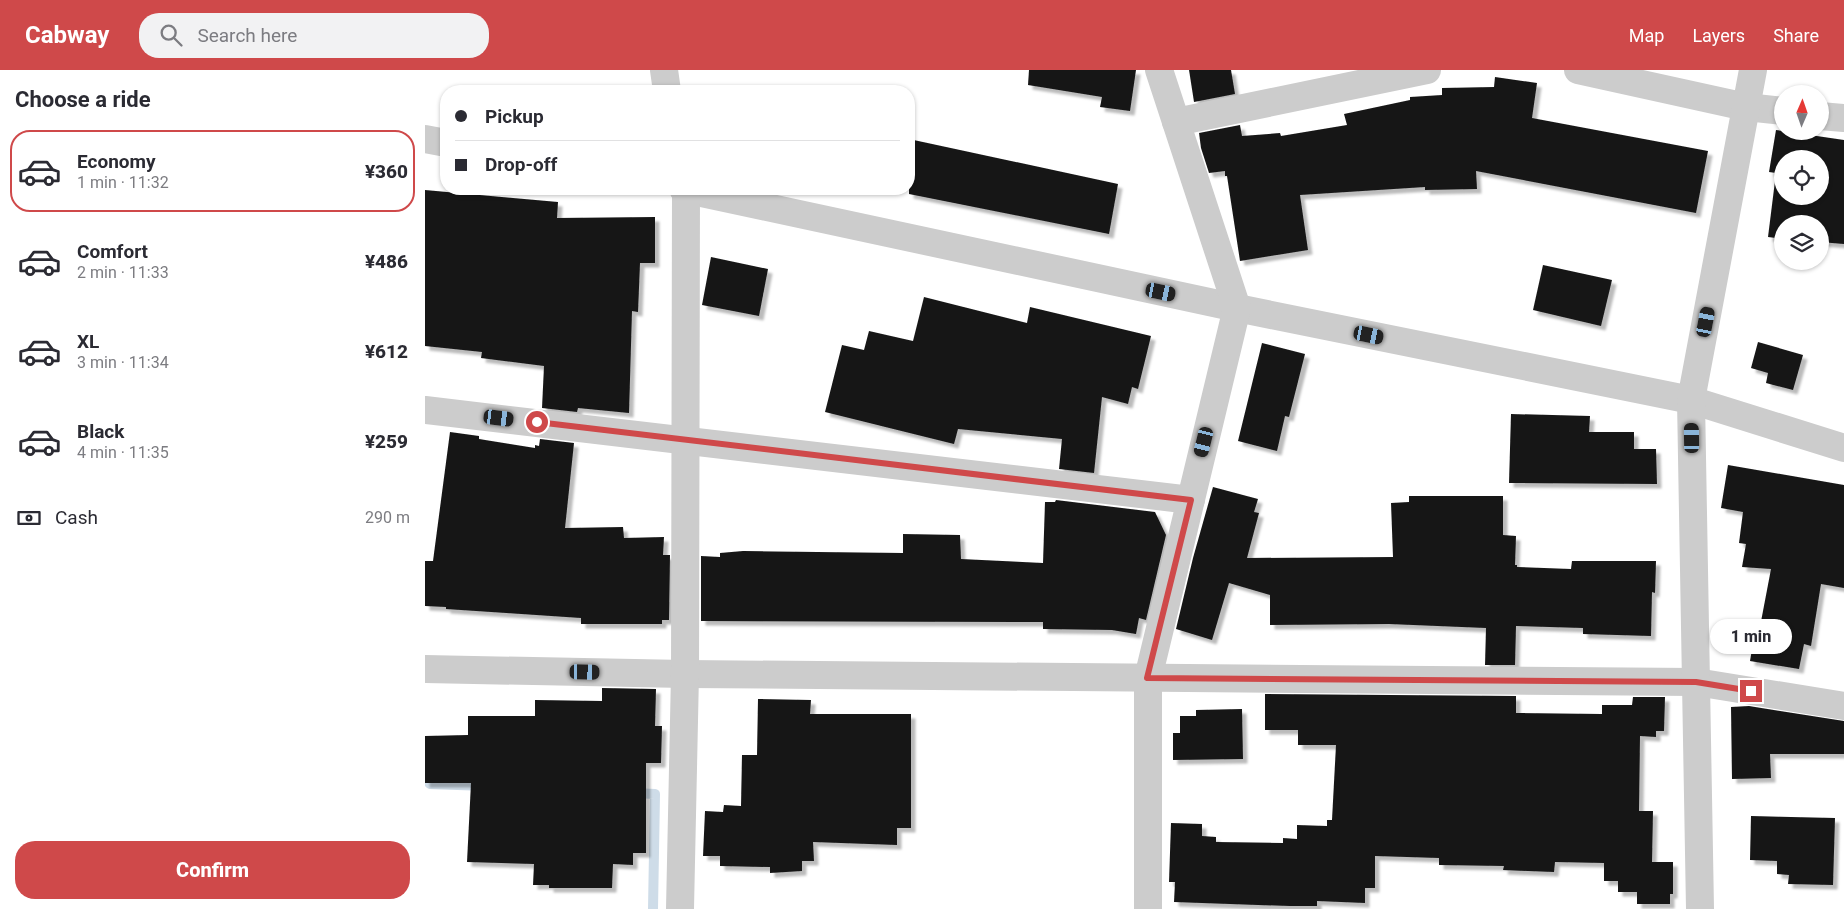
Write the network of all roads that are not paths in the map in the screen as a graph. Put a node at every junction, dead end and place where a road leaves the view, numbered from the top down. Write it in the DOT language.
graph roads {
  1 [pos="664,70"];
  2 [pos="1159,70"];
  3 [pos="1427,70"];
  4 [pos="1578,70"];
  5 [pos="1753,70"];
  6 [pos="666,85"];
  7 [pos="1747,107"];
  8 [pos="1774,110"];
  9 [pos="1829,117"];
  10 [pos="1844,118"];
  11 [pos="1176,122"];
  12 [pos="425,139"];
  13 [pos="440,142"];
  14 [pos="685,195"];
  15 [pos="713,195"];
  16 [pos="1237,308"];
  17 [pos="1691,400"];
  18 [pos="425,410"];
  19 [pos="685,440"];
  20 [pos="1844,448"];
  21 [pos="1191,500"];
  22 [pos="425,669"];
  23 [pos="685,674"];
  24 [pos="1147,678"];
  25 [pos="1696,682"];
  26 [pos="1844,706"];
  27 [pos="680,909"];
  28 [pos="1147,909"];
  29 [pos="1700,909"];
  1 -- 6 [label="street"];
  2 -- 11 [label="street"];
  3 -- 11 [label="street"];
  4 -- 7 [label="street"];
  5 -- 7 [label="street"];
  7 -- 8 [label="street"];
  7 -- 17 [label="street"];
  9 -- 10 [label="street"];
  11 -- 16 [label="street"];
  12 -- 13 [label="street"];
  14 -- 19 [label="street"];
  15 -- 16 [label="street"];
  16 -- 17 [label="street"];
  16 -- 21 [label="street"];
  17 -- 20 [label="street"];
  17 -- 25 [label="street"];
  18 -- 19 [label="street"];
  19 -- 21 [label="street"];
  19 -- 23 [label="street"];
  21 -- 24 [label="street"];
  22 -- 23 [label="street"];
  23 -- 24 [label="street"];
  23 -- 27 [label="street"];
  24 -- 25 [label="street"];
  24 -- 28 [label="street"];
  25 -- 26 [label="street"];
  25 -- 29 [label="street"];
}
